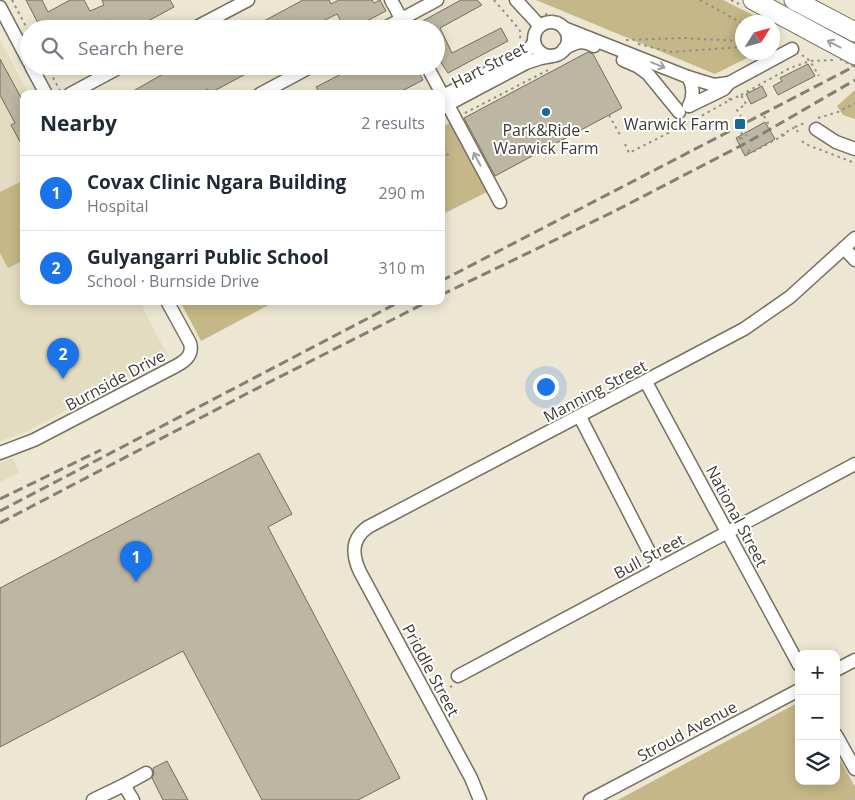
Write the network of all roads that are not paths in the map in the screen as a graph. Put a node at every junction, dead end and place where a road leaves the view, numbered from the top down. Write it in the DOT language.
graph roads {
  1 [pos="248,0"];
  2 [pos="391,0"];
  3 [pos="437,0"];
  4 [pos="516,0"];
  5 [pos="753,0"];
  6 [pos="794,0"];
  7 [pos="231,4"];
  8 [pos="0,7"];
  9 [pos="207,20"];
  10 [pos="402,20"];
  11 [pos="410,20"];
  12 [pos="540,26"];
  13 [pos="564,28"];
  14 [pos="855,32"];
  15 [pos="534,42"];
  16 [pos="20,45"];
  17 [pos="792,49"];
  18 [pos="564,50"];
  19 [pos="847,57"];
  20 [pos="553,61"];
  21 [pos="36,75"];
  22 [pos="105,75"];
  23 [pos="295,75"];
  24 [pos="431,75"];
  25 [pos="688,77"];
  26 [pos="44,90"];
  27 [pos="77,90"];
  28 [pos="267,90"];
  29 [pos="438,90"];
  30 [pos="728,90"];
  31 [pos="445,100"];
  32 [pos="445,100"];
  33 [pos="445,105"];
  34 [pos="684,109"];
  35 [pos="814,123"];
  36 [pos="855,149"];
  37 [pos="500,202"];
  38 [pos="855,238"];
  39 [pos="844,248"];
  40 [pos="855,260"];
  41 [pos="170,305"];
  42 [pos="646,382"];
  43 [pos="580,417"];
  44 [pos="0,453"];
  45 [pos="855,464"];
  46 [pos="728,532"];
  47 [pos="356,562"];
  48 [pos="658,570"];
  49 [pos="795,658"];
  50 [pos="855,660"];
  51 [pos="840,668"];
  52 [pos="458,676"];
  53 [pos="795,692"];
  54 [pos="839,740"];
  55 [pos="855,769"];
  56 [pos="146,774"];
  57 [pos="124,785"];
  58 [pos="479,797"];
  59 [pos="93,800"];
  60 [pos="133,800"];
  61 [pos="590,800"];
  1 -- 7 [label="street"];
  2 -- 10 [label="street"];
  3 -- 11 [label="street"];
  4 -- 12 [label="street"];
  19 -- 5 [label="highway, one-way"];
  6 -- 14 [label="highway"];
  7 -- 9 [label="street"];
  8 -- 16 [label="street"];
  12 -- 13 [label="street"];
  12 -- 15 [label="street"];
  13 -- 18 [label="street"];
  13 -- 25 [label="street, one-way"];
  15 -- 20 [label="street"];
  15 -- 31 [label="street, Hart Street"];
  17 -- 30 [label="street"];
  18 -- 20 [label="street"];
  18 -- 34 [label="street"];
  20 -- 32 [label="street, Hart Street"];
  21 -- 26 [label="street"];
  22 -- 27 [label="street"];
  23 -- 28 [label="street"];
  24 -- 29 [label="street"];
  25 -- 30 [label="street"];
  25 -- 34 [label="street"];
  30 -- 34 [label="street"];
  37 -- 33 [label="street, one-way"];
  35 -- 36 [label="street"];
  38 -- 39 [label="street, Manning Street"];
  39 -- 40 [label="street"];
  39 -- 42 [label="street, Manning Street"];
  41 -- 44 [label="street, Burnside Drive"];
  42 -- 43 [label="street, Manning Street"];
  42 -- 46 [label="street, National Street"];
  43 -- 47 [label="street, Manning Street"];
  43 -- 48 [label="street"];
  45 -- 46 [label="street, Bull Street"];
  46 -- 48 [label="street, Bull Street"];
  46 -- 49 [label="street, National Street"];
  47 -- 58 [label="street, Priddle Street"];
  48 -- 52 [label="street, Bull Street"];
  50 -- 51 [label="street"];
  53 -- 61 [label="street, Stroud Avenue"];
  54 -- 55 [label="street"];
  56 -- 57 [label="street"];
  57 -- 59 [label="street"];
  57 -- 60 [label="street"];
}
